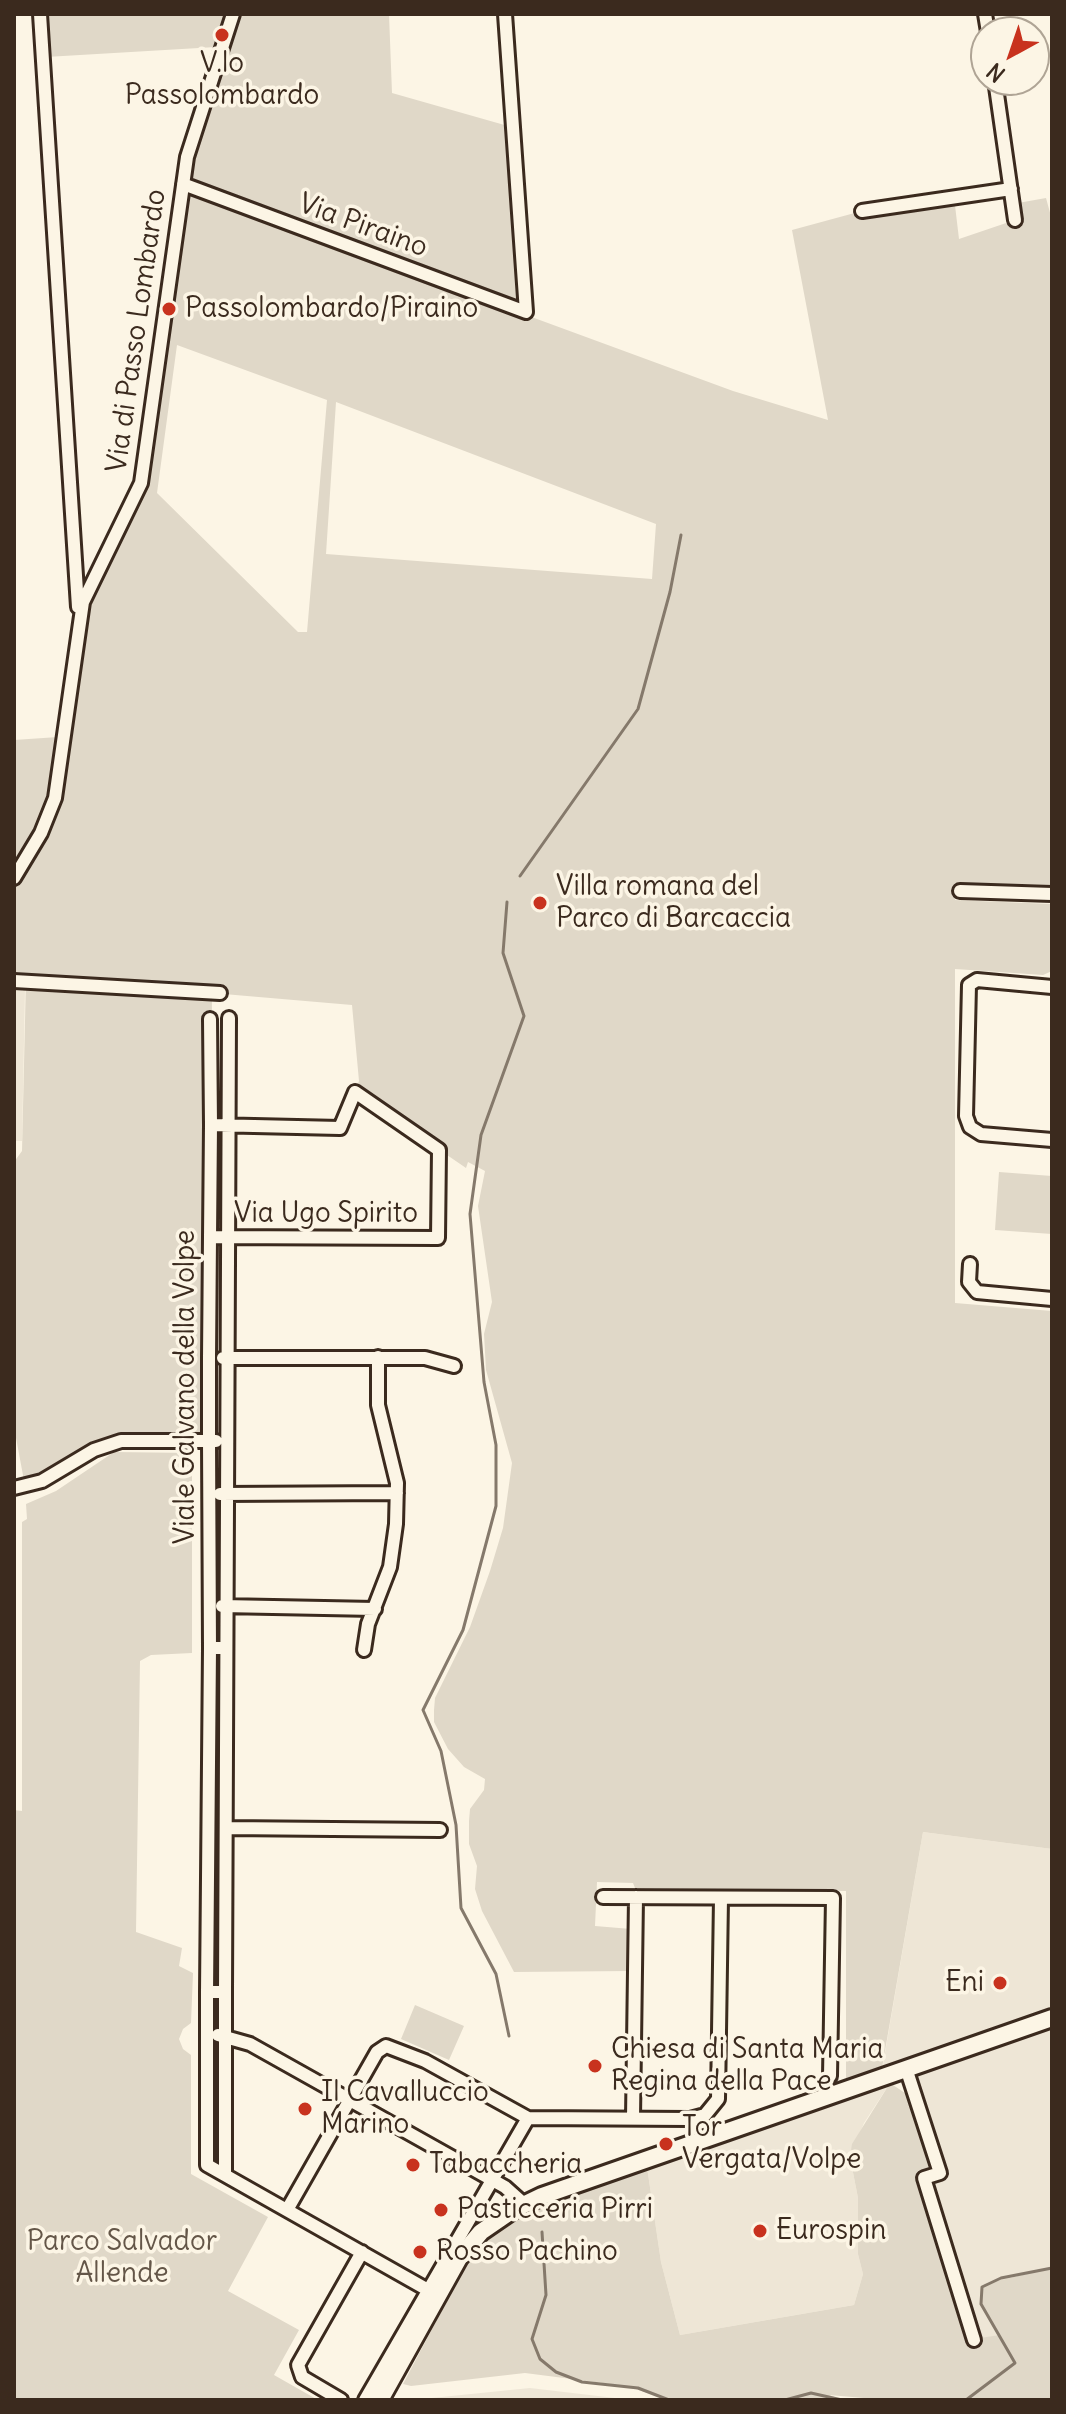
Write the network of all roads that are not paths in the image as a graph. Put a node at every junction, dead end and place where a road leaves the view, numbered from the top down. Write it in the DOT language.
graph roads {
  1 [pos="40,14"];
  2 [pos="233,14"];
  3 [pos="505,14"];
  4 [pos="997,96"];
  5 [pos="183,184"];
  6 [pos="1011,189"];
  7 [pos="862,211"];
  8 [pos="1015,220"];
  9 [pos="78,627"];
  10 [pos="14,878"];
  11 [pos="960,891"];
  12 [pos="1052,894"];
  13 [pos="14,981"];
  14 [pos="1052,987"];
  15 [pos="220,993"];
  16 [pos="229,1018"];
  17 [pos="210,1019"];
  18 [pos="211,1125"];
  19 [pos="230,1126"];
  20 [pos="1052,1140"];
  21 [pos="210,1237"];
  22 [pos="229,1238"];
  23 [pos="970,1264"];
  24 [pos="1052,1299"];
  25 [pos="378,1357"];
  26 [pos="209,1358"];
  27 [pos="228,1358"];
  28 [pos="454,1366"];
  29 [pos="209,1441"];
  30 [pos="227,1442"];
  31 [pos="14,1488"];
  32 [pos="397,1493"];
  33 [pos="209,1494"];
  34 [pos="227,1494"];
  35 [pos="210,1606"];
  36 [pos="227,1606"];
  37 [pos="375,1609"];
  38 [pos="210,1648"];
  39 [pos="226,1648"];
  40 [pos="364,1650"];
  41 [pos="226,1828"];
  42 [pos="440,1830"];
  43 [pos="603,1897"];
  44 [pos="636,1897"];
  45 [pos="721,1898"];
  46 [pos="207,1992"];
  47 [pos="225,1992"];
  48 [pos="1052,2018"];
  49 [pos="207,2035"];
  50 [pos="225,2035"];
  51 [pos="906,2068"];
  52 [pos="830,2076"];
  53 [pos="350,2099"];
  54 [pos="528,2118"];
  55 [pos="633,2118"];
  56 [pos="225,2175"];
  57 [pos="493,2180"];
  58 [pos="524,2204"];
  59 [pos="287,2210"];
  60 [pos="362,2252"];
  61 [pos="428,2290"];
  62 [pos="974,2340"];
  63 [pos="341,2400"];
  64 [pos="365,2400"];
  65 [pos="380,2400"];
  1 -- 9 [label="street"];
  2 -- 5 [label="street, Via di Passo Lombardo"];
  3 -- 5 [label="street, Via Piraino"];
  4 -- 6 [label="street"];
  5 -- 9 [label="street, Via di Passo Lombardo"];
  6 -- 7 [label="street"];
  6 -- 8 [label="street"];
  9 -- 10 [label="street, Via di Passo Lombardo"];
  11 -- 12 [label="street"];
  13 -- 15 [label="street"];
  14 -- 20 [label="street"];
  16 -- 19 [label="street, Viale Galvano della Volpe"];
  17 -- 18 [label="street, Viale Galvano della Volpe"];
  18 -- 19 [label="street"];
  18 -- 21 [label="street, Viale Galvano della Volpe"];
  19 -- 22 [label="street, Viale Galvano della Volpe"];
  19 -- 22 [label="street, Via Ugo Spirito"];
  21 -- 22 [label="street, Via Ugo Spirito"];
  21 -- 26 [label="street, Viale Galvano della Volpe"];
  22 -- 27 [label="street, Viale Galvano della Volpe"];
  23 -- 24 [label="street"];
  25 -- 27 [label="street"];
  25 -- 28 [label="street"];
  25 -- 32 [label="street"];
  26 -- 27 [label="street"];
  26 -- 29 [label="street, Viale Galvano della Volpe"];
  27 -- 30 [label="street, Viale Galvano della Volpe"];
  29 -- 30 [label="street"];
  29 -- 31 [label="street"];
  29 -- 33 [label="street, Viale Galvano della Volpe"];
  30 -- 34 [label="street, Viale Galvano della Volpe"];
  32 -- 34 [label="street"];
  32 -- 37 [label="street"];
  33 -- 34 [label="street"];
  33 -- 35 [label="street, Viale Galvano della Volpe"];
  34 -- 36 [label="street, Viale Galvano della Volpe"];
  35 -- 36 [label="street"];
  35 -- 38 [label="street, Viale Galvano della Volpe"];
  36 -- 37 [label="street"];
  36 -- 39 [label="street, Viale Galvano della Volpe"];
  37 -- 40 [label="street"];
  38 -- 39 [label="street"];
  38 -- 46 [label="street, Viale Galvano della Volpe"];
  39 -- 41 [label="street, Viale Galvano della Volpe"];
  41 -- 42 [label="street"];
  41 -- 47 [label="street, Viale Galvano della Volpe"];
  43 -- 44 [label="street"];
  44 -- 45 [label="street"];
  44 -- 55 [label="street"];
  45 -- 52 [label="street"];
  45 -- 55 [label="street"];
  46 -- 47 [label="street"];
  46 -- 49 [label="street, Viale Galvano della Volpe"];
  47 -- 50 [label="street, Viale Galvano della Volpe"];
  48 -- 51 [label="main road"];
  49 -- 50 [label="street"];
  49 -- 56 [label="street, Viale Galvano della Volpe"];
  50 -- 53 [label="street"];
  50 -- 56 [label="street, Viale Galvano della Volpe"];
  51 -- 58 [label="main road"];
  51 -- 62 [label="street"];
  53 -- 54 [label="street"];
  53 -- 57 [label="street"];
  53 -- 59 [label="street"];
  54 -- 55 [label="street"];
  54 -- 57 [label="street"];
  56 -- 59 [label="street"];
  57 -- 58 [label="street"];
  57 -- 61 [label="street"];
  58 -- 65 [label="main road"];
  59 -- 60 [label="street"];
  60 -- 61 [label="street"];
  60 -- 63 [label="street"];
  61 -- 64 [label="street"];
}
